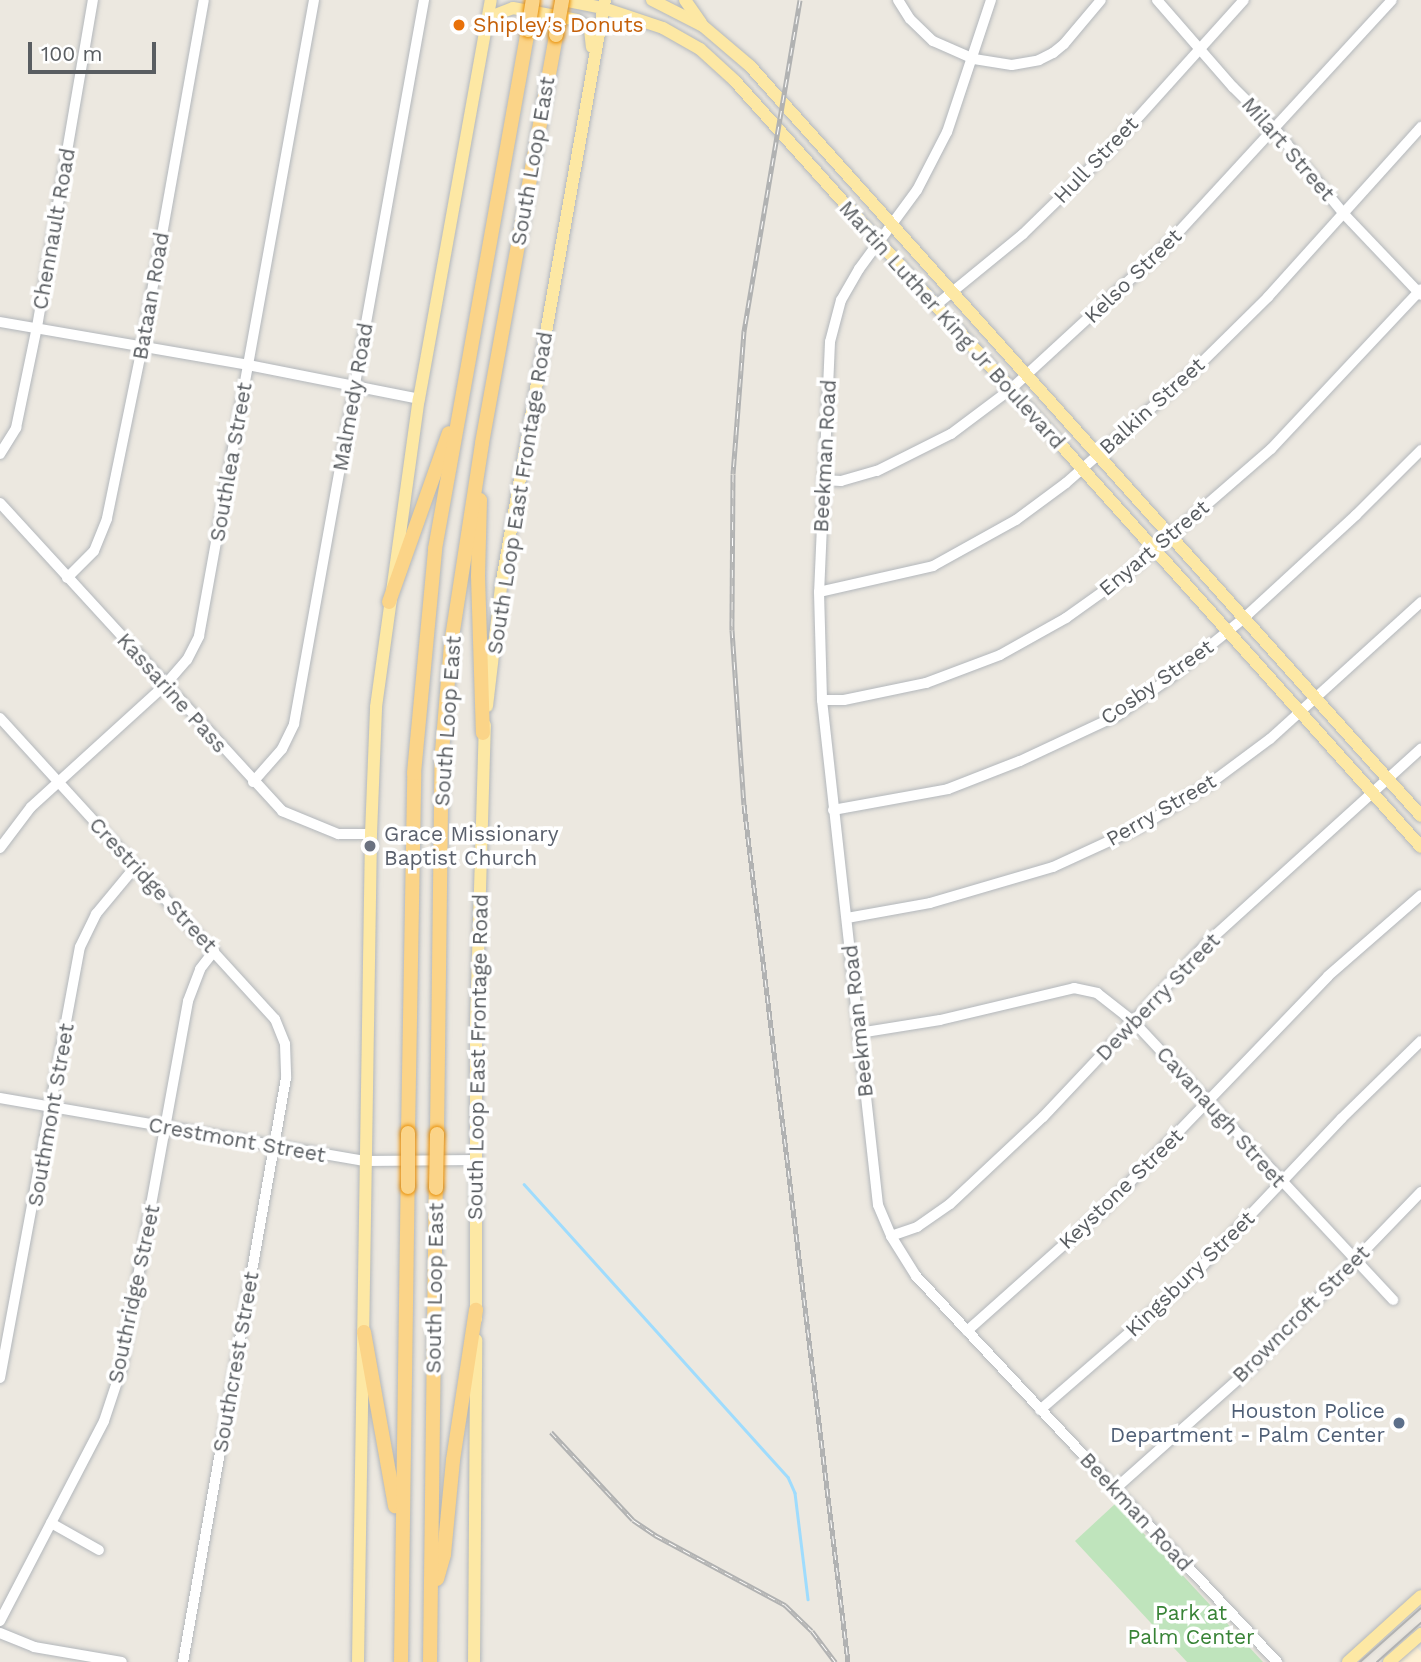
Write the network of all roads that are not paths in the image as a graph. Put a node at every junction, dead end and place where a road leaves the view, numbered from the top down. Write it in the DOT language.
graph roads {
  1 [pos="93,0"];
  2 [pos="204,0"];
  3 [pos="314,0"];
  4 [pos="424,0"];
  5 [pos="491,0"];
  6 [pos="533,0"];
  7 [pos="563,0"];
  8 [pos="652,0"];
  9 [pos="685,0"];
  10 [pos="898,0"];
  11 [pos="991,0"];
  12 [pos="1101,0"];
  13 [pos="1157,0"];
  14 [pos="1244,0"];
  15 [pos="1392,0"];
  16 [pos="604,4"];
  17 [pos="486,26"];
  18 [pos="703,26"];
  19 [pos="1200,48"];
  20 [pos="974,59"];
  21 [pos="750,66"];
  22 [pos="736,82"];
  23 [pos="799,121"];
  24 [pos="1421,127"];
  25 [pos="1275,128"];
  26 [pos="581,134"];
  27 [pos="784,135"];
  28 [pos="1343,213"];
  29 [pos="894,226"];
  30 [pos="880,244"];
  31 [pos="1420,292"];
  32 [pos="951,293"];
  33 [pos="935,306"];
  34 [pos="0,322"];
  35 [pos="37,327"];
  36 [pos="142,347"];
  37 [pos="248,365"];
  38 [pos="1027,374"];
  39 [pos="355,386"];
  40 [pos="1011,389"];
  41 [pos="463,392"];
  42 [pos="419,399"];
  43 [pos="482,443"];
  44 [pos="1421,450"];
  45 [pos="0,454"];
  46 [pos="1098,455"];
  47 [pos="1081,469"];
  48 [pos="823,480"];
  49 [pos="0,503"];
  50 [pos="1171,536"];
  51 [pos="1155,549"];
  52 [pos="67,578"];
  53 [pos="819,592"];
  54 [pos="388,602"];
  55 [pos="1421,602"];
  56 [pos="1244,618"];
  57 [pos="1227,632"];
  58 [pos="164,685"];
  59 [pos="1315,699"];
  60 [pos="822,700"];
  61 [pos="1300,712"];
  62 [pos="0,718"];
  63 [pos="484,733"];
  64 [pos="1421,749"];
  65 [pos="1388,779"];
  66 [pos="57,782"];
  67 [pos="253,782"];
  68 [pos="1372,792"];
  69 [pos="833,810"];
  70 [pos="1421,816"];
  71 [pos="371,834"];
  72 [pos="1421,847"];
  73 [pos="0,848"];
  74 [pos="135,867"];
  75 [pos="1421,895"];
  76 [pos="847,918"];
  77 [pos="214,951"];
  78 [pos="1134,1022"];
  79 [pos="859,1033"];
  80 [pos="1421,1041"];
  81 [pos="286,1062"];
  82 [pos="0,1098"];
  83 [pos="1209,1102"];
  84 [pos="52,1107"];
  85 [pos="167,1128"];
  86 [pos="274,1147"];
  87 [pos="476,1160"];
  88 [pos="365,1161"];
  89 [pos="1282,1183"];
  90 [pos="1421,1192"];
  91 [pos="891,1236"];
  92 [pos="1356,1260"];
  93 [pos="1393,1300"];
  94 [pos="476,1310"];
  95 [pos="967,1331"];
  96 [pos="364,1332"];
  97 [pos="0,1378"];
  98 [pos="1040,1410"];
  99 [pos="1115,1489"];
  100 [pos="51,1523"];
  101 [pos="401,1536"];
  102 [pos="99,1550"];
  103 [pos="1421,1596"];
  104 [pos="431,1601"];
  105 [pos="0,1620"];
  106 [pos="0,1633"];
  107 [pos="1421,1634"];
  108 [pos="122,1662"];
  109 [pos="183,1662"];
  110 [pos="358,1662"];
  111 [pos="401,1662"];
  112 [pos="430,1662"];
  113 [pos="474,1662"];
  114 [pos="1277,1662"];
  115 [pos="1348,1662"];
  116 [pos="1389,1662"];
  1 -- 35 [label="street, Chennault Road"];
  2 -- 36 [label="street, Bataan Road"];
  3 -- 37 [label="street, Southlea Street"];
  4 -- 39 [label="street, Malmedy Road"];
  5 -- 17 [label="main road"];
  6 -- 41 [label="highway, South Loop East, bridge"];
  7 -- 16 [label="main road, Martin Luther King Jr Boulevard"];
  7 -- 43 [label="highway, South Loop East, bridge"];
  8 -- 18 [label="main road, Martin Luther King Jr Boulevard"];
  9 -- 18 [label="main road"];
  10 -- 20 [label="street"];
  11 -- 20 [label="street, Beekman Road"];
  12 -- 20 [label="street"];
  13 -- 19 [label="street, Milart Street"];
  14 -- 19 [label="street, Hull Street"];
  15 -- 25 [label="street, Kelso Street"];
  16 -- 22 [label="main road, Martin Luther King Jr Boulevard"];
  16 -- 26 [label="main road, South Loop East Frontage Road"];
  17 -- 26 [label="main road"];
  17 -- 42 [label="main road"];
  18 -- 21 [label="main road, Martin Luther King Jr Boulevard"];
  19 -- 25 [label="street, Milart Street"];
  19 -- 32 [label="street, Hull Street"];
  20 -- 29 [label="street, Beekman Road"];
  21 -- 22 [label="main road"];
  21 -- 23 [label="main road, Martin Luther King Jr Boulevard"];
  22 -- 27 [label="main road, Martin Luther King Jr Boulevard"];
  23 -- 27 [label="main road"];
  23 -- 29 [label="main road, Martin Luther King Jr Boulevard"];
  24 -- 28 [label="street, Balkin Street"];
  25 -- 28 [label="street, Milart Street"];
  25 -- 38 [label="street, Kelso Street"];
  26 -- 63 [label="main road, South Loop East Frontage Road"];
  27 -- 30 [label="main road, Martin Luther King Jr Boulevard"];
  28 -- 31 [label="street, Milart Street"];
  28 -- 46 [label="street, Balkin Street"];
  29 -- 30 [label="street, Beekman Road"];
  29 -- 32 [label="main road, Martin Luther King Jr Boulevard"];
  30 -- 33 [label="main road, Martin Luther King Jr Boulevard"];
  30 -- 48 [label="street, Beekman Road"];
  31 -- 50 [label="street, Enyart Street"];
  32 -- 33 [label="street, Hull Street"];
  32 -- 38 [label="main road, Martin Luther King Jr Boulevard"];
  33 -- 40 [label="main road, Martin Luther King Jr Boulevard"];
  34 -- 35 [label="street"];
  35 -- 36 [label="street"];
  35 -- 45 [label="street, Chennault Road"];
  36 -- 37 [label="street"];
  36 -- 52 [label="street, Bataan Road"];
  37 -- 39 [label="street"];
  37 -- 58 [label="street, Southlea Street"];
  38 -- 40 [label="street, Kelso Street"];
  38 -- 46 [label="main road, Martin Luther King Jr Boulevard"];
  39 -- 42 [label="street"];
  39 -- 67 [label="street, Malmedy Road"];
  40 -- 47 [label="main road, Martin Luther King Jr Boulevard"];
  40 -- 48 [label="street, Kelso Street"];
  41 -- 54 [label="highway"];
  41 -- 101 [label="highway, South Loop East, bridge"];
  42 -- 54 [label="main road"];
  43 -- 63 [label="highway"];
  43 -- 104 [label="highway, South Loop East, bridge"];
  44 -- 56 [label="street, Cosby Street"];
  46 -- 47 [label="street, Balkin Street"];
  46 -- 50 [label="main road, Martin Luther King Jr Boulevard"];
  47 -- 51 [label="main road, Martin Luther King Jr Boulevard"];
  47 -- 53 [label="street, Balkin Street"];
  48 -- 53 [label="street, Beekman Road"];
  49 -- 52 [label="street, Kassarine Pass"];
  50 -- 51 [label="street, Enyart Street"];
  50 -- 56 [label="main road, Martin Luther King Jr Boulevard"];
  51 -- 57 [label="main road, Martin Luther King Jr Boulevard"];
  51 -- 60 [label="street, Enyart Street"];
  52 -- 58 [label="street, Kassarine Pass"];
  53 -- 60 [label="street, Beekman Road"];
  54 -- 71 [label="main road"];
  55 -- 59 [label="street, Perry Street"];
  56 -- 57 [label="street, Cosby Street"];
  56 -- 59 [label="main road, Martin Luther King Jr Boulevard"];
  57 -- 61 [label="main road, Martin Luther King Jr Boulevard"];
  57 -- 69 [label="street, Cosby Street"];
  58 -- 66 [label="street, Southlea Street"];
  58 -- 67 [label="street, Kassarine Pass"];
  59 -- 61 [label="street, Perry Street"];
  59 -- 65 [label="main road, Martin Luther King Jr Boulevard"];
  60 -- 69 [label="street, Beekman Road"];
  61 -- 68 [label="main road, Martin Luther King Jr Boulevard"];
  61 -- 76 [label="street, Perry Street"];
  62 -- 66 [label="street, Crestridge Street"];
  63 -- 87 [label="main road, South Loop East Frontage Road"];
  64 -- 65 [label="street, Dewberry Street"];
  65 -- 68 [label="street, Dewberry Street"];
  65 -- 70 [label="main road, Martin Luther King Jr Boulevard"];
  66 -- 73 [label="street, Southlea Street"];
  66 -- 74 [label="street, Crestridge Street"];
  67 -- 71 [label="street, Kassarine Pass"];
  68 -- 72 [label="main road, Martin Luther King Jr Boulevard"];
  68 -- 78 [label="street, Dewberry Street"];
  69 -- 76 [label="street, Beekman Road"];
  71 -- 88 [label="main road"];
  74 -- 77 [label="street, Crestridge Street"];
  74 -- 84 [label="street, Southmont Street"];
  75 -- 83 [label="street, Keystone Street"];
  76 -- 79 [label="street, Beekman Road"];
  77 -- 81 [label="street, Crestridge Street"];
  77 -- 85 [label="street, Southridge Street"];
  78 -- 79 [label="street, Cavanaugh Street"];
  78 -- 83 [label="street, Cavanaugh Street"];
  78 -- 91 [label="street, Dewberry Street"];
  79 -- 91 [label="street, Beekman Road"];
  80 -- 89 [label="street, Kingsbury Street"];
  81 -- 86 [label="street, Southcrest Street"];
  82 -- 84 [label="street, Crestmont Street"];
  83 -- 89 [label="street, Cavanaugh Street"];
  83 -- 95 [label="street, Keystone Street"];
  84 -- 85 [label="street, Crestmont Street"];
  84 -- 97 [label="street, Southmont Street"];
  85 -- 86 [label="street, Crestmont Street"];
  85 -- 100 [label="street, Southridge Street"];
  86 -- 88 [label="street, Crestmont Street"];
  86 -- 109 [label="street, Southcrest Street"];
  87 -- 88 [label="street, Crestmont Street"];
  87 -- 94 [label="main road, South Loop East Frontage Road"];
  88 -- 96 [label="main road"];
  89 -- 92 [label="street, Cavanaugh Street"];
  89 -- 98 [label="street, Kingsbury Street"];
  90 -- 92 [label="street, Browncroft Street"];
  91 -- 95 [label="street, Beekman Road"];
  92 -- 93 [label="street, Cavanaugh Street"];
  92 -- 99 [label="street, Browncroft Street"];
  94 -- 104 [label="highway"];
  94 -- 113 [label="main road, South Loop East Frontage Road"];
  95 -- 98 [label="street, Beekman Road"];
  96 -- 101 [label="highway"];
  96 -- 110 [label="main road"];
  98 -- 99 [label="street, Beekman Road"];
  99 -- 114 [label="street, Beekman Road"];
  100 -- 102 [label="street"];
  100 -- 105 [label="street, Southridge Street"];
  101 -- 111 [label="highway, South Loop East"];
  103 -- 115 [label="main road"];
  104 -- 112 [label="highway, South Loop East"];
  106 -- 108 [label="street"];
  107 -- 116 [label="main road"];
}
